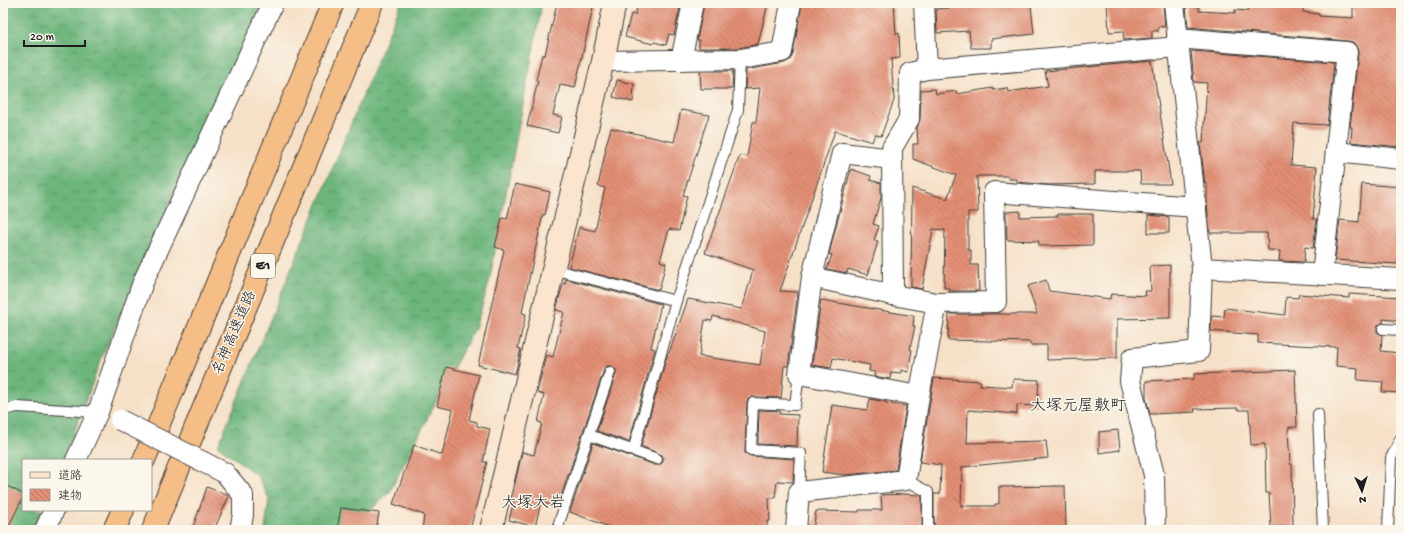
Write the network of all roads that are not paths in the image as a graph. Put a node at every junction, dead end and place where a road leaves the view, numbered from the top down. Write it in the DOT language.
graph roads {
  1 [pos="273,3"];
  2 [pos="333,3"];
  3 [pos="372,3"];
  4 [pos="615,3"];
  5 [pos="693,3"];
  6 [pos="791,3"];
  7 [pos="924,3"];
  8 [pos="1174,3"];
  9 [pos="1178,43"];
  10 [pos="740,59"];
  11 [pos="681,60"];
  12 [pos="603,61"];
  13 [pos="928,70"];
  14 [pos="1336,152"];
  15 [pos="892,159"];
  16 [pos="1401,159"];
  17 [pos="1196,207"];
  18 [pos="553,268"];
  19 [pos="1202,268"];
  20 [pos="1322,275"];
  21 [pos="812,277"];
  22 [pos="1401,279"];
  23 [pos="892,295"];
  24 [pos="676,301"];
  25 [pos="937,303"];
  26 [pos="1383,329"];
  27 [pos="1401,330"];
  28 [pos="610,372"];
  29 [pos="799,374"];
  30 [pos="919,396"];
  31 [pos="3,410"];
  32 [pos="98,412"];
  33 [pos="1318,414"];
  34 [pos="589,435"];
  35 [pos="1401,438"];
  36 [pos="633,451"];
  37 [pos="76,459"];
  38 [pos="144,459"];
  39 [pos="657,459"];
  40 [pos="906,480"];
  41 [pos="799,492"];
  42 [pos="54,511"];
  43 [pos="123,511"];
  44 [pos="45,530"];
  45 [pos="114,530"];
  46 [pos="153,530"];
  47 [pos="240,530"];
  48 [pos="491,530"];
  49 [pos="559,530"];
  50 [pos="796,530"];
  51 [pos="928,530"];
  52 [pos="1155,530"];
  53 [pos="1324,530"];
  54 [pos="1388,530"];
  1 -- 32 [label="street"];
  2 -- 38 [label="highway, E1"];
  3 -- 46 [label="highway, 名神高速道路 / E1"];
  4 -- 12 [label="street"];
  5 -- 11 [label="street"];
  6 -- 10 [label="street"];
  7 -- 13 [label="street"];
  8 -- 9 [label="street"];
  9 -- 13 [label="street"];
  9 -- 14 [label="street"];
  9 -- 17 [label="street"];
  10 -- 11 [label="street"];
  10 -- 24 [label="lane"];
  11 -- 12 [label="street"];
  12 -- 18 [label="street"];
  13 -- 15 [label="street"];
  14 -- 16 [label="street"];
  14 -- 20 [label="street"];
  15 -- 21 [label="street"];
  15 -- 23 [label="street"];
  17 -- 19 [label="street"];
  17 -- 25 [label="street"];
  18 -- 24 [label="lane"];
  18 -- 48 [label="street"];
  19 -- 20 [label="street"];
  19 -- 52 [label="street"];
  20 -- 22 [label="street"];
  21 -- 23 [label="street"];
  21 -- 29 [label="street"];
  23 -- 25 [label="street"];
  24 -- 36 [label="lane"];
  25 -- 30 [label="street"];
  26 -- 27 [label="lane"];
  28 -- 34 [label="lane"];
  29 -- 30 [label="street"];
  29 -- 41 [label="lane"];
  30 -- 40 [label="street"];
  31 -- 32 [label="lane"];
  32 -- 37 [label="street"];
  32 -- 47 [label="street, bridge"];
  33 -- 53 [label="lane"];
  34 -- 36 [label="lane"];
  34 -- 49 [label="lane"];
  35 -- 54 [label="lane"];
  36 -- 39 [label="lane"];
  40 -- 41 [label="street"];
  40 -- 51 [label="lane"];
  41 -- 50 [label="street"];
  42 -- 44 [label="street"];
  43 -- 45 [label="highway"];
}
